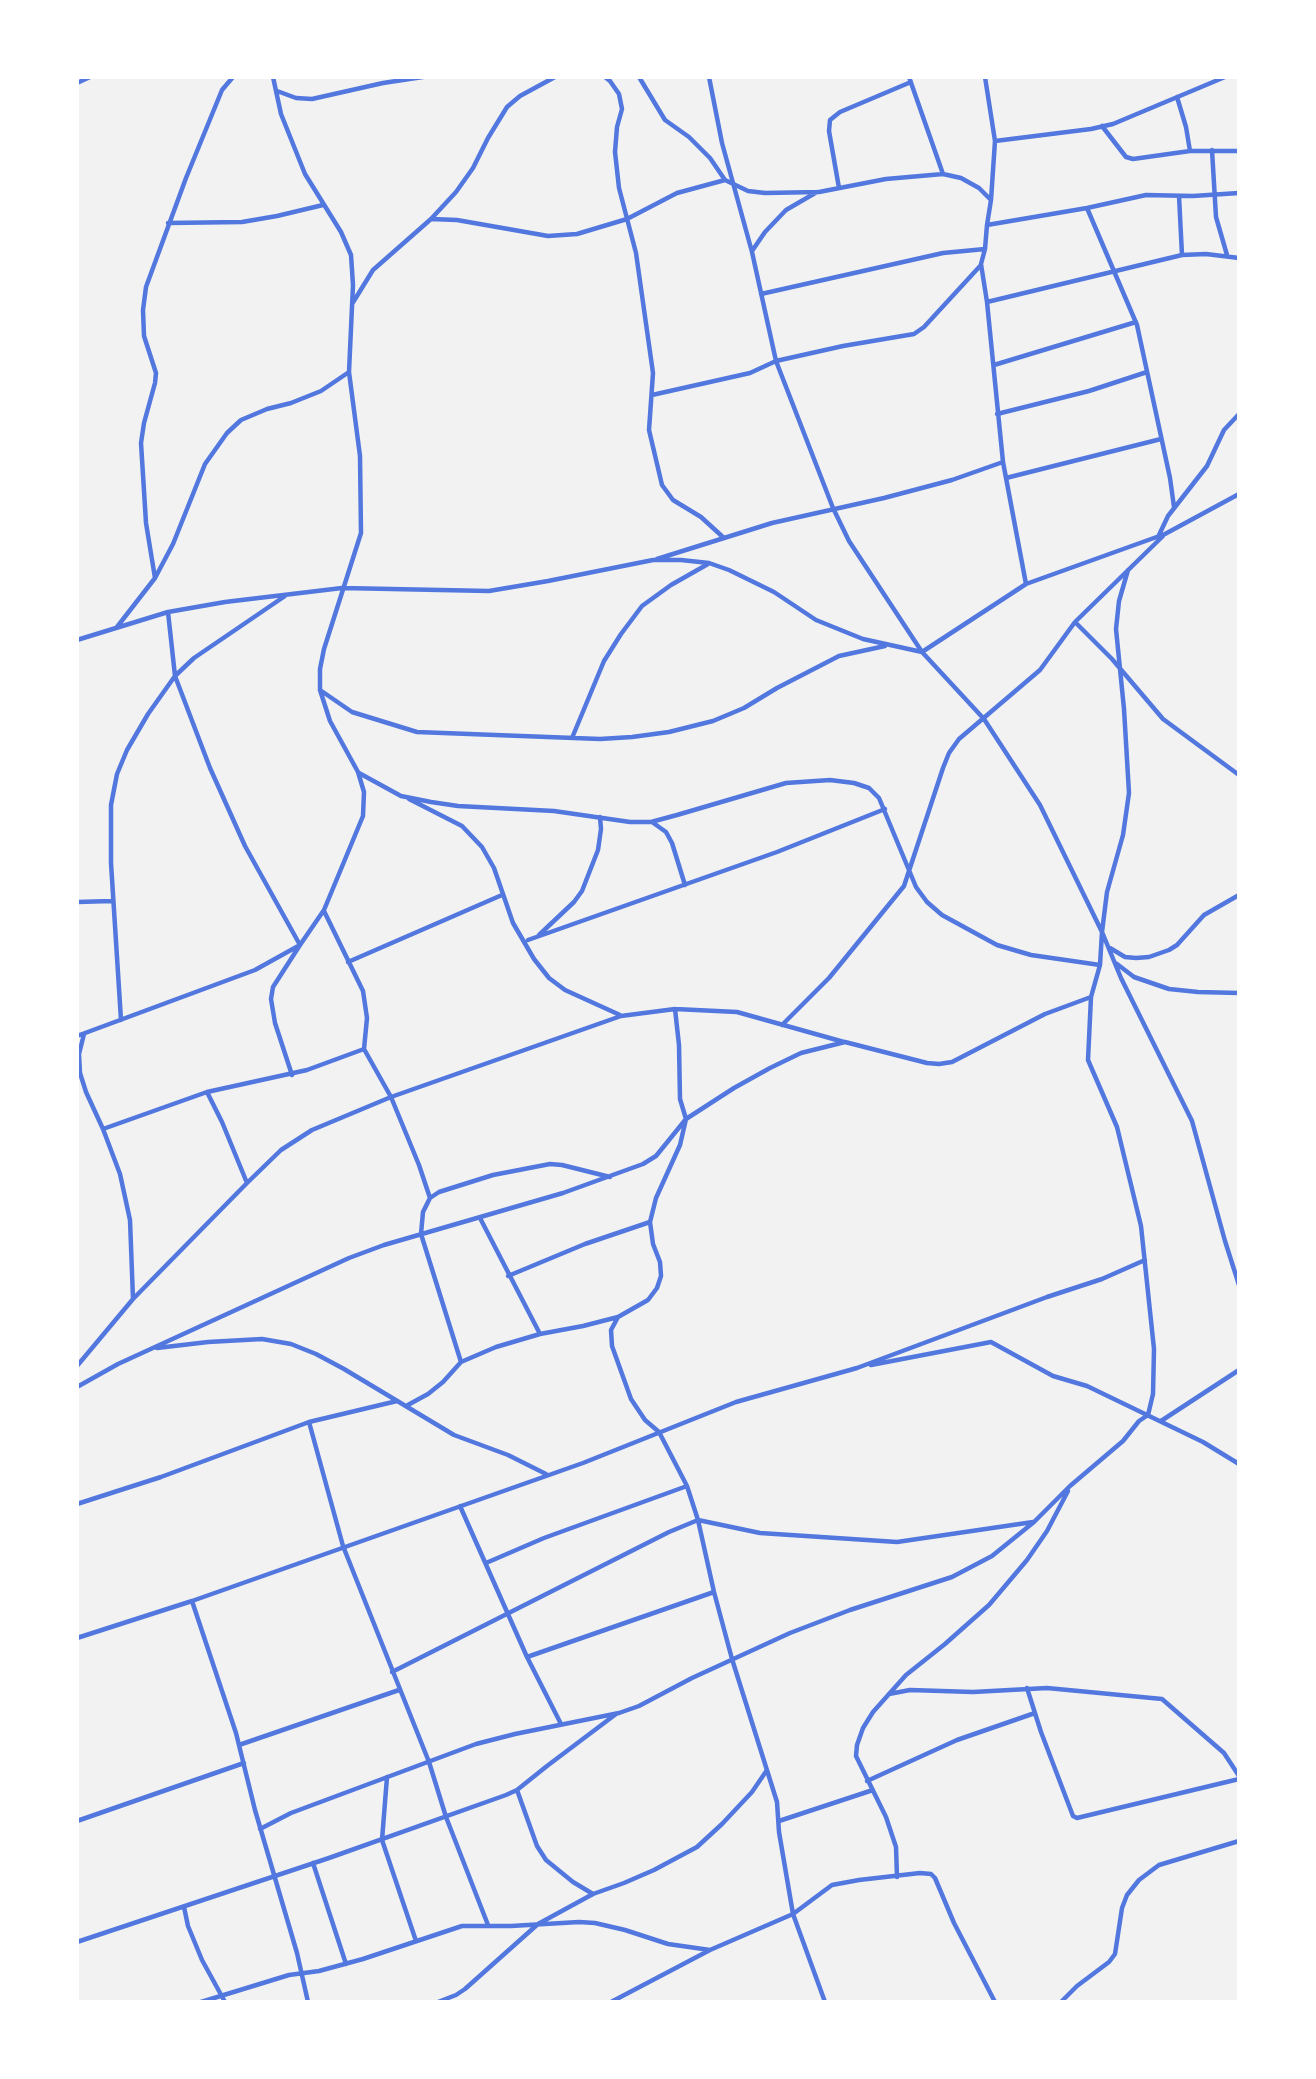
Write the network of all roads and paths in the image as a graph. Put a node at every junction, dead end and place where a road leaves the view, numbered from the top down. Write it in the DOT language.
graph roads {
  1 [pos="90,77"];
  2 [pos="233,77"];
  3 [pos="273,77"];
  4 [pos="423,77"];
  5 [pos="555,77"];
  6 [pos="605,77"];
  7 [pos="639,77"];
  8 [pos="709,77"];
  9 [pos="985,77"];
  10 [pos="1225,77"];
  11 [pos="910,79"];
  12 [pos="77,83"];
  13 [pos="276,90"];
  14 [pos="1177,97"];
  15 [pos="1102,127"];
  16 [pos="995,141"];
  17 [pos="1190,150"];
  18 [pos="1212,150"];
  19 [pos="1239,151"];
  20 [pos="943,174"];
  21 [pos="725,180"];
  22 [pos="734,183"];
  23 [pos="839,188"];
  24 [pos="819,191"];
  25 [pos="1239,193"];
  26 [pos="1215,194"];
  27 [pos="1179,196"];
  28 [pos="991,200"];
  29 [pos="323,205"];
  30 [pos="1087,208"];
  31 [pos="431,219"];
  32 [pos="626,219"];
  33 [pos="168,223"];
  34 [pos="987,225"];
  35 [pos="985,249"];
  36 [pos="752,252"];
  37 [pos="1182,255"];
  38 [pos="1227,255"];
  39 [pos="1239,258"];
  40 [pos="981,264"];
  41 [pos="1114,272"];
  42 [pos="761,294"];
  43 [pos="987,302"];
  44 [pos="351,304"];
  45 [pos="1136,322"];
  46 [pos="776,361"];
  47 [pos="994,365"];
  48 [pos="349,372"];
  49 [pos="1147,372"];
  50 [pos="652,395"];
  51 [pos="997,414"];
  52 [pos="1239,414"];
  53 [pos="1161,439"];
  54 [pos="1003,462"];
  55 [pos="1006,478"];
  56 [pos="1239,494"];
  57 [pos="1174,507"];
  58 [pos="834,509"];
  59 [pos="1162,535"];
  60 [pos="724,538"];
  61 [pos="653,560"];
  62 [pos="709,563"];
  63 [pos="1129,570"];
  64 [pos="155,578"];
  65 [pos="1026,584"];
  66 [pos="342,588"];
  67 [pos="286,596"];
  68 [pos="167,612"];
  69 [pos="1075,622"];
  70 [pos="117,628"];
  71 [pos="77,640"];
  72 [pos="889,645"];
  73 [pos="922,652"];
  74 [pos="1121,669"];
  75 [pos="175,676"];
  76 [pos="320,690"];
  77 [pos="984,719"];
  78 [pos="572,738"];
  79 [pos="358,772"];
  80 [pos="1239,775"];
  81 [pos="401,796"];
  82 [pos="885,809"];
  83 [pos="600,817"];
  84 [pos="651,822"];
  85 [pos="910,872"];
  86 [pos="685,885"];
  87 [pos="502,895"];
  88 [pos="1239,895"];
  89 [pos="112,901"];
  90 [pos="77,902"];
  91 [pos="324,910"];
  92 [pos="1102,932"];
  93 [pos="528,940"];
  94 [pos="300,945"];
  95 [pos="1109,948"];
  96 [pos="529,951"];
  97 [pos="348,962"];
  98 [pos="1114,962"];
  99 [pos="1100,965"];
  100 [pos="1239,993"];
  101 [pos="1090,998"];
  102 [pos="675,1009"];
  103 [pos="621,1016"];
  104 [pos="121,1020"];
  105 [pos="782,1026"];
  106 [pos="85,1033"];
  107 [pos="77,1036"];
  108 [pos="845,1042"];
  109 [pos="364,1049"];
  110 [pos="292,1074"];
  111 [pos="206,1092"];
  112 [pos="391,1097"];
  113 [pos="686,1119"];
  114 [pos="103,1129"];
  115 [pos="610,1177"];
  116 [pos="247,1184"];
  117 [pos="430,1198"];
  118 [pos="480,1218"];
  119 [pos="650,1222"];
  120 [pos="421,1234"];
  121 [pos="1145,1260"];
  122 [pos="509,1276"];
  123 [pos="1239,1285"];
  124 [pos="133,1299"];
  125 [pos="618,1317"];
  126 [pos="540,1334"];
  127 [pos="153,1349"];
  128 [pos="461,1362"];
  129 [pos="77,1366"];
  130 [pos="857,1368"];
  131 [pos="1239,1370"];
  132 [pos="77,1387"];
  133 [pos="397,1401"];
  134 [pos="406,1406"];
  135 [pos="1148,1415"];
  136 [pos="1160,1421"];
  137 [pos="309,1422"];
  138 [pos="659,1432"];
  139 [pos="1239,1464"];
  140 [pos="547,1475"];
  141 [pos="687,1486"];
  142 [pos="1070,1486"];
  143 [pos="77,1504"];
  144 [pos="460,1506"];
  145 [pos="698,1520"];
  146 [pos="1034,1522"];
  147 [pos="343,1546"];
  148 [pos="486,1563"];
  149 [pos="714,1592"];
  150 [pos="192,1601"];
  151 [pos="508,1614"];
  152 [pos="77,1637"];
  153 [pos="527,1657"];
  154 [pos="732,1659"];
  155 [pos="392,1672"];
  156 [pos="1027,1688"];
  157 [pos="399,1690"];
  158 [pos="889,1694"];
  159 [pos="619,1713"];
  160 [pos="1035,1713"];
  161 [pos="561,1724"];
  162 [pos="239,1745"];
  163 [pos="429,1762"];
  164 [pos="244,1763"];
  165 [pos="767,1770"];
  166 [pos="387,1777"];
  167 [pos="1239,1777"];
  168 [pos="867,1781"];
  169 [pos="517,1790"];
  170 [pos="873,1790"];
  171 [pos="446,1816"];
  172 [pos="77,1821"];
  173 [pos="779,1821"];
  174 [pos="260,1829"];
  175 [pos="382,1840"];
  176 [pos="1239,1841"];
  177 [pos="313,1863"];
  178 [pos="273,1876"];
  179 [pos="897,1877"];
  180 [pos="593,1894"];
  181 [pos="184,1907"];
  182 [pos="793,1914"];
  183 [pos="538,1924"];
  184 [pos="488,1925"];
  185 [pos="416,1941"];
  186 [pos="77,1942"];
  187 [pos="710,1950"];
  188 [pos="346,1964"];
  189 [pos="302,1972"];
  190 [pos="222,1995"];
  191 [pos="456,1995"];
  192 [pos="201,2002"];
  193 [pos="225,2002"];
  194 [pos="308,2002"];
  195 [pos="438,2002"];
  196 [pos="459,2002"];
  197 [pos="611,2002"];
  198 [pos="825,2002"];
  199 [pos="995,2002"];
  200 [pos="1061,2002"];
  1 -- 12 [label="street"];
  2 -- 33 [label="street"];
  3 -- 13 [label="street"];
  4 -- 13 [label="street"];
  5 -- 31 [label="street"];
  6 -- 32 [label="street"];
  7 -- 21 [label="street"];
  8 -- 22 [label="street"];
  9 -- 16 [label="street"];
  10 -- 14 [label="street"];
  11 -- 20 [label="street"];
  11 -- 23 [label="street"];
  13 -- 29 [label="street"];
  14 -- 15 [label="street"];
  14 -- 17 [label="street"];
  15 -- 16 [label="street"];
  15 -- 17 [label="street"];
  16 -- 28 [label="street"];
  17 -- 18 [label="street"];
  18 -- 19 [label="street"];
  18 -- 26 [label="street"];
  20 -- 23 [label="street"];
  20 -- 28 [label="street"];
  21 -- 22 [label="street"];
  21 -- 32 [label="street"];
  22 -- 24 [label="street"];
  22 -- 36 [label="street"];
  23 -- 24 [label="street"];
  24 -- 36 [label="street"];
  25 -- 26 [label="street"];
  26 -- 27 [label="street"];
  26 -- 38 [label="street"];
  27 -- 30 [label="street"];
  27 -- 37 [label="street"];
  28 -- 34 [label="street"];
  29 -- 33 [label="street"];
  29 -- 44 [label="street"];
  30 -- 34 [label="street"];
  30 -- 41 [label="street"];
  31 -- 32 [label="street"];
  31 -- 44 [label="street"];
  32 -- 50 [label="street"];
  33 -- 64 [label="street"];
  34 -- 35 [label="street"];
  35 -- 40 [label="street"];
  35 -- 42 [label="street"];
  36 -- 42 [label="street"];
  37 -- 38 [label="street"];
  37 -- 41 [label="street"];
  38 -- 39 [label="street"];
  40 -- 43 [label="street"];
  40 -- 46 [label="street"];
  41 -- 43 [label="street"];
  41 -- 45 [label="street"];
  42 -- 46 [label="street"];
  43 -- 47 [label="street"];
  44 -- 48 [label="street"];
  45 -- 47 [label="street"];
  45 -- 49 [label="street"];
  46 -- 50 [label="street"];
  46 -- 58 [label="street"];
  47 -- 51 [label="street"];
  48 -- 64 [label="street"];
  48 -- 66 [label="street"];
  49 -- 51 [label="street"];
  49 -- 53 [label="street"];
  50 -- 60 [label="street"];
  51 -- 54 [label="street"];
  52 -- 57 [label="street"];
  53 -- 55 [label="street"];
  53 -- 57 [label="street"];
  54 -- 55 [label="street"];
  54 -- 58 [label="street"];
  55 -- 65 [label="street"];
  56 -- 59 [label="street"];
  57 -- 59 [label="street"];
  58 -- 60 [label="street"];
  58 -- 73 [label="street"];
  59 -- 63 [label="street"];
  59 -- 65 [label="street"];
  60 -- 61 [label="street"];
  61 -- 62 [label="street"];
  61 -- 66 [label="street"];
  62 -- 72 [label="street"];
  62 -- 78 [label="street"];
  63 -- 69 [label="street"];
  63 -- 74 [label="street"];
  64 -- 70 [label="street"];
  65 -- 73 [label="street"];
  66 -- 67 [label="street"];
  66 -- 76 [label="street"];
  67 -- 68 [label="street"];
  67 -- 75 [label="street"];
  68 -- 70 [label="street"];
  68 -- 75 [label="street"];
  69 -- 74 [label="street"];
  69 -- 77 [label="street"];
  70 -- 71 [label="street"];
  72 -- 73 [label="street"];
  72 -- 78 [label="street"];
  73 -- 77 [label="street"];
  74 -- 80 [label="street"];
  74 -- 92 [label="street"];
  75 -- 89 [label="street"];
  75 -- 94 [label="street"];
  76 -- 78 [label="street"];
  76 -- 79 [label="street"];
  77 -- 85 [label="street"];
  77 -- 92 [label="street"];
  79 -- 81 [label="street"];
  79 -- 91 [label="street"];
  81 -- 83 [label="street"];
  81 -- 87 [label="street"];
  82 -- 84 [label="street"];
  82 -- 85 [label="street"];
  82 -- 86 [label="street"];
  83 -- 84 [label="street"];
  83 -- 93 [label="street"];
  84 -- 86 [label="street"];
  85 -- 99 [label="street"];
  85 -- 105 [label="street"];
  86 -- 93 [label="street"];
  87 -- 96 [label="street"];
  87 -- 97 [label="street"];
  88 -- 95 [label="street"];
  89 -- 90 [label="street"];
  89 -- 104 [label="street"];
  91 -- 94 [label="street"];
  91 -- 97 [label="street"];
  92 -- 95 [label="street"];
  92 -- 99 [label="street"];
  93 -- 96 [label="street"];
  94 -- 104 [label="street"];
  94 -- 110 [label="street"];
  95 -- 98 [label="street"];
  96 -- 103 [label="street"];
  97 -- 109 [label="street"];
  98 -- 100 [label="street"];
  98 -- 123 [label="street"];
  99 -- 101 [label="street"];
  101 -- 108 [label="street"];
  101 -- 121 [label="street"];
  102 -- 103 [label="street"];
  102 -- 105 [label="street"];
  102 -- 113 [label="street"];
  103 -- 112 [label="street"];
  104 -- 106 [label="street"];
  105 -- 108 [label="street"];
  106 -- 107 [label="street"];
  106 -- 114 [label="street"];
  108 -- 113 [label="street"];
  109 -- 110 [label="street"];
  109 -- 112 [label="street"];
  110 -- 111 [label="street"];
  111 -- 114 [label="street"];
  111 -- 116 [label="street"];
  112 -- 116 [label="street"];
  112 -- 117 [label="street"];
  113 -- 115 [label="street"];
  113 -- 119 [label="street"];
  114 -- 124 [label="street"];
  115 -- 117 [label="street"];
  115 -- 118 [label="street"];
  116 -- 124 [label="street"];
  117 -- 120 [label="street"];
  118 -- 120 [label="street"];
  118 -- 122 [label="street"];
  119 -- 122 [label="street"];
  119 -- 125 [label="street"];
  120 -- 127 [label="street"];
  120 -- 128 [label="street"];
  121 -- 130 [label="street"];
  121 -- 135 [label="street"];
  122 -- 126 [label="street"];
  124 -- 129 [label="street"];
  125 -- 126 [label="street"];
  125 -- 138 [label="street"];
  126 -- 128 [label="street"];
  127 -- 132 [label="street"];
  127 -- 133 [label="street"];
  128 -- 134 [label="street"];
  130 -- 135 [label="street"];
  130 -- 138 [label="street"];
  131 -- 136 [label="street"];
  133 -- 134 [label="street"];
  133 -- 137 [label="street"];
  134 -- 140 [label="street"];
  135 -- 136 [label="street"];
  135 -- 142 [label="street"];
  136 -- 139 [label="street"];
  137 -- 143 [label="street"];
  137 -- 147 [label="street"];
  138 -- 140 [label="street"];
  138 -- 141 [label="street"];
  140 -- 144 [label="street"];
  141 -- 145 [label="street"];
  141 -- 148 [label="street"];
  142 -- 146 [label="street"];
  142 -- 158 [label="street"];
  144 -- 147 [label="street"];
  144 -- 148 [label="street"];
  145 -- 146 [label="street"];
  145 -- 149 [label="street"];
  145 -- 151 [label="street"];
  146 -- 154 [label="street"];
  147 -- 150 [label="street"];
  147 -- 155 [label="street"];
  148 -- 151 [label="street"];
  149 -- 153 [label="street"];
  149 -- 154 [label="street"];
  150 -- 152 [label="street"];
  150 -- 162 [label="street"];
  151 -- 153 [label="street"];
  151 -- 155 [label="street"];
  153 -- 161 [label="street"];
  154 -- 159 [label="street"];
  154 -- 165 [label="street"];
  155 -- 157 [label="street"];
  156 -- 158 [label="street"];
  156 -- 160 [label="street"];
  156 -- 167 [label="street"];
  157 -- 162 [label="street"];
  157 -- 163 [label="street"];
  158 -- 168 [label="street"];
  159 -- 161 [label="street"];
  159 -- 169 [label="street"];
  160 -- 167 [label="street"];
  160 -- 168 [label="street"];
  161 -- 163 [label="street"];
  162 -- 164 [label="street"];
  163 -- 166 [label="street"];
  163 -- 171 [label="street"];
  164 -- 172 [label="street"];
  164 -- 174 [label="street"];
  165 -- 173 [label="street"];
  165 -- 180 [label="street"];
  166 -- 174 [label="street"];
  166 -- 175 [label="street"];
  168 -- 170 [label="street"];
  169 -- 171 [label="street"];
  169 -- 180 [label="street"];
  170 -- 173 [label="street"];
  170 -- 179 [label="street"];
  171 -- 175 [label="street"];
  171 -- 184 [label="street"];
  173 -- 182 [label="street"];
  174 -- 178 [label="street"];
  175 -- 177 [label="street"];
  175 -- 185 [label="street"];
  176 -- 200 [label="street"];
  177 -- 178 [label="street"];
  177 -- 188 [label="street"];
  178 -- 181 [label="street"];
  178 -- 189 [label="street"];
  179 -- 182 [label="street"];
  179 -- 199 [label="street"];
  180 -- 183 [label="street"];
  181 -- 186 [label="street"];
  181 -- 190 [label="street"];
  182 -- 187 [label="street"];
  182 -- 198 [label="street"];
  183 -- 184 [label="street"];
  183 -- 187 [label="street"];
  183 -- 191 [label="street"];
  184 -- 185 [label="street"];
  185 -- 188 [label="street"];
  187 -- 197 [label="street"];
  188 -- 189 [label="street"];
  189 -- 190 [label="street"];
  189 -- 194 [label="street"];
  190 -- 192 [label="street"];
  190 -- 193 [label="street"];
  191 -- 195 [label="street"];
  191 -- 196 [label="street"];
}
